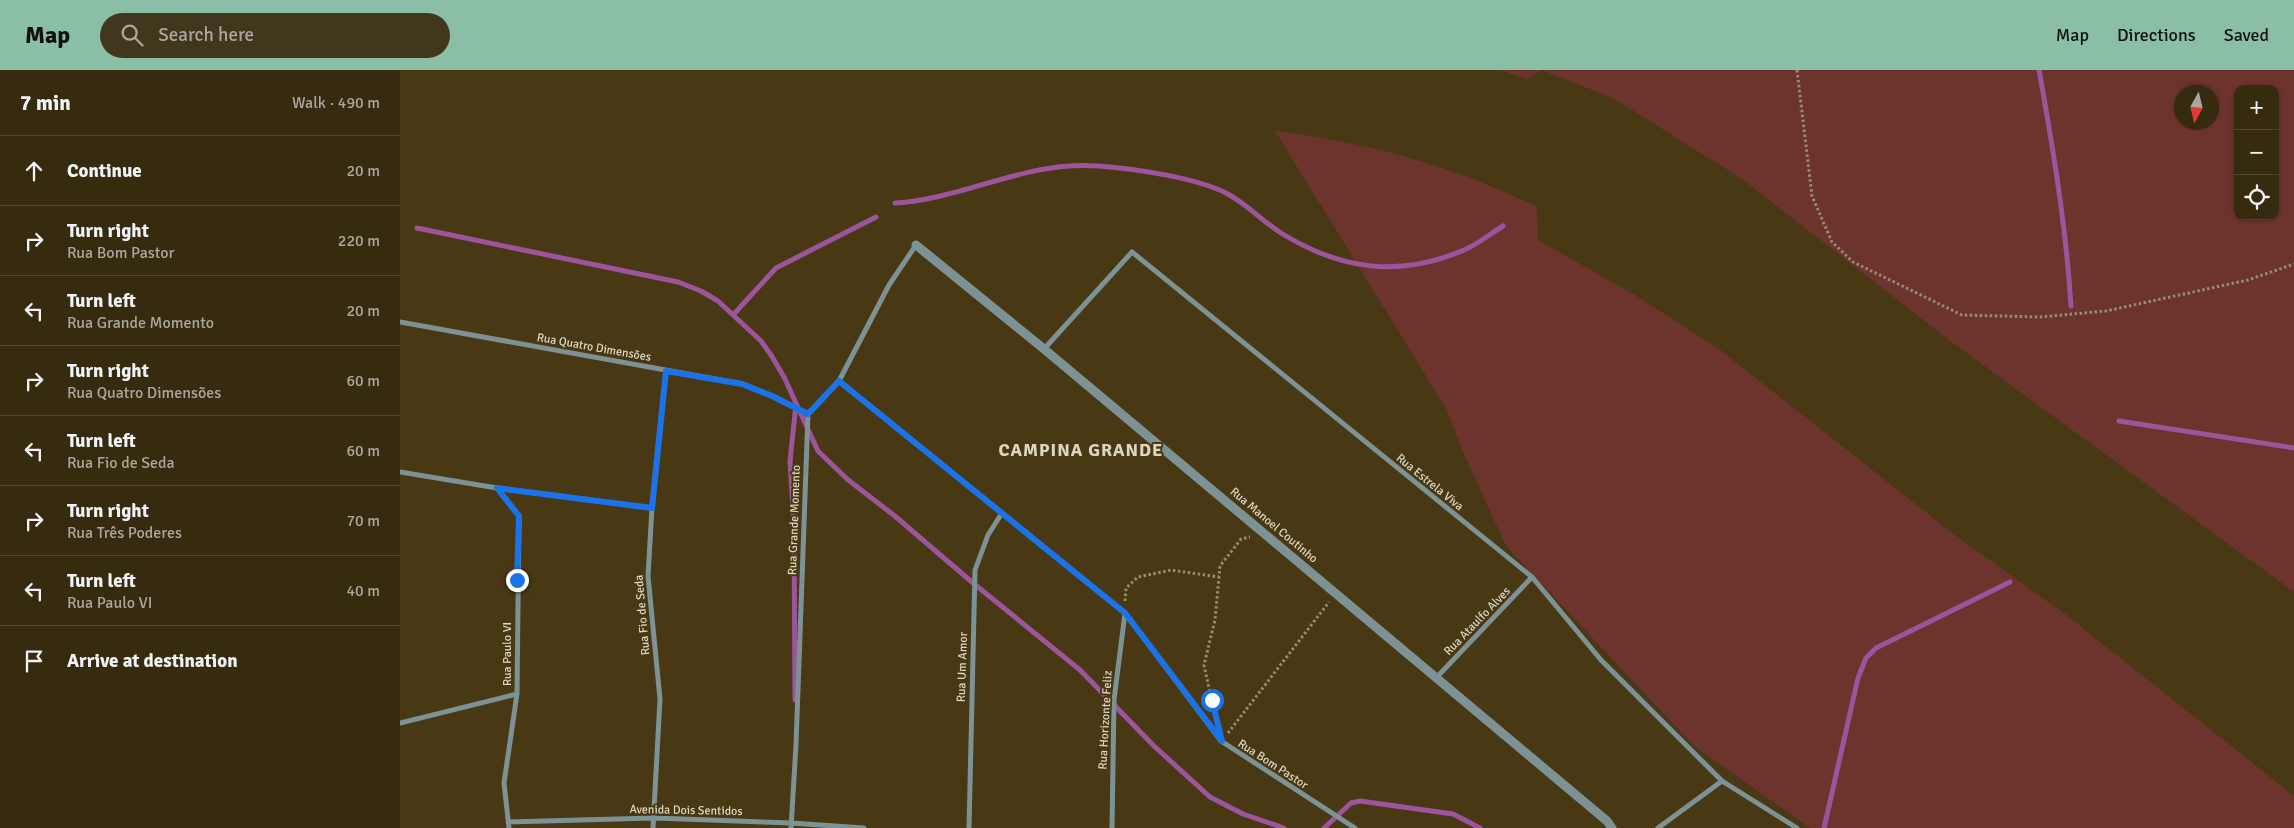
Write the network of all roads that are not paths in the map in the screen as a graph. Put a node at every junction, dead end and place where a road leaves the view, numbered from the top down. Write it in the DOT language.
graph roads {
  1 [pos="916,245"];
  2 [pos="400,322"];
  3 [pos="1044,349"];
  4 [pos="666,371"];
  5 [pos="839,381"];
  6 [pos="808,414"];
  7 [pos="400,472"];
  8 [pos="497,488"];
  9 [pos="652,508"];
  10 [pos="1002,513"];
  11 [pos="1532,577"];
  12 [pos="1125,613"];
  13 [pos="1436,678"];
  14 [pos="517,694"];
  15 [pos="400,723"];
  16 [pos="1722,781"];
  17 [pos="654,818"];
  18 [pos="508,825"];
  19 [pos="791,825"];
  20 [pos="653,828"];
  21 [pos="864,828"];
  22 [pos="969,828"];
  23 [pos="1112,828"];
  24 [pos="1355,828"];
  25 [pos="1612,828"];
  26 [pos="1658,828"];
  27 [pos="1797,828"];
  1 -- 3 [label="street, Rua Manoel Coutinho"];
  1 -- 5 [label="street"];
  2 -- 4 [label="street, Rua Quatro Dimensões"];
  3 -- 11 [label="street, Rua Estrela Viva"];
  3 -- 13 [label="street, Rua Manoel Coutinho"];
  4 -- 6 [label="street, Rua Quatro Dimensões"];
  4 -- 9 [label="street, Rua Fio de Seda"];
  5 -- 6 [label="street"];
  5 -- 10 [label="street, Rua Bom Pastor"];
  6 -- 19 [label="street, Rua Grande Momento"];
  7 -- 8 [label="street"];
  8 -- 9 [label="street"];
  8 -- 14 [label="street, Rua Paulo VI"];
  9 -- 17 [label="street, Rua Fio de Seda"];
  10 -- 12 [label="street, Rua Bom Pastor"];
  10 -- 22 [label="street, Rua Um Amor"];
  11 -- 13 [label="street, Rua Ataulfo Alves"];
  11 -- 16 [label="street, Rua Estrela Viva"];
  12 -- 23 [label="street, Rua Horizonte Feliz"];
  12 -- 24 [label="street, Rua Bom Pastor"];
  13 -- 25 [label="street, Rua Manoel Coutinho"];
  14 -- 15 [label="street"];
  14 -- 18 [label="street, Rua Paulo VI"];
  16 -- 26 [label="street"];
  16 -- 27 [label="street, Rua Estrela Viva"];
  17 -- 18 [label="street, Avenida Dois Sentidos"];
  17 -- 19 [label="street, Avenida Dois Sentidos"];
  17 -- 20 [label="street, Rua Fio de Seda"];
  19 -- 21 [label="street, Avenida Dois Sentidos"];
}
